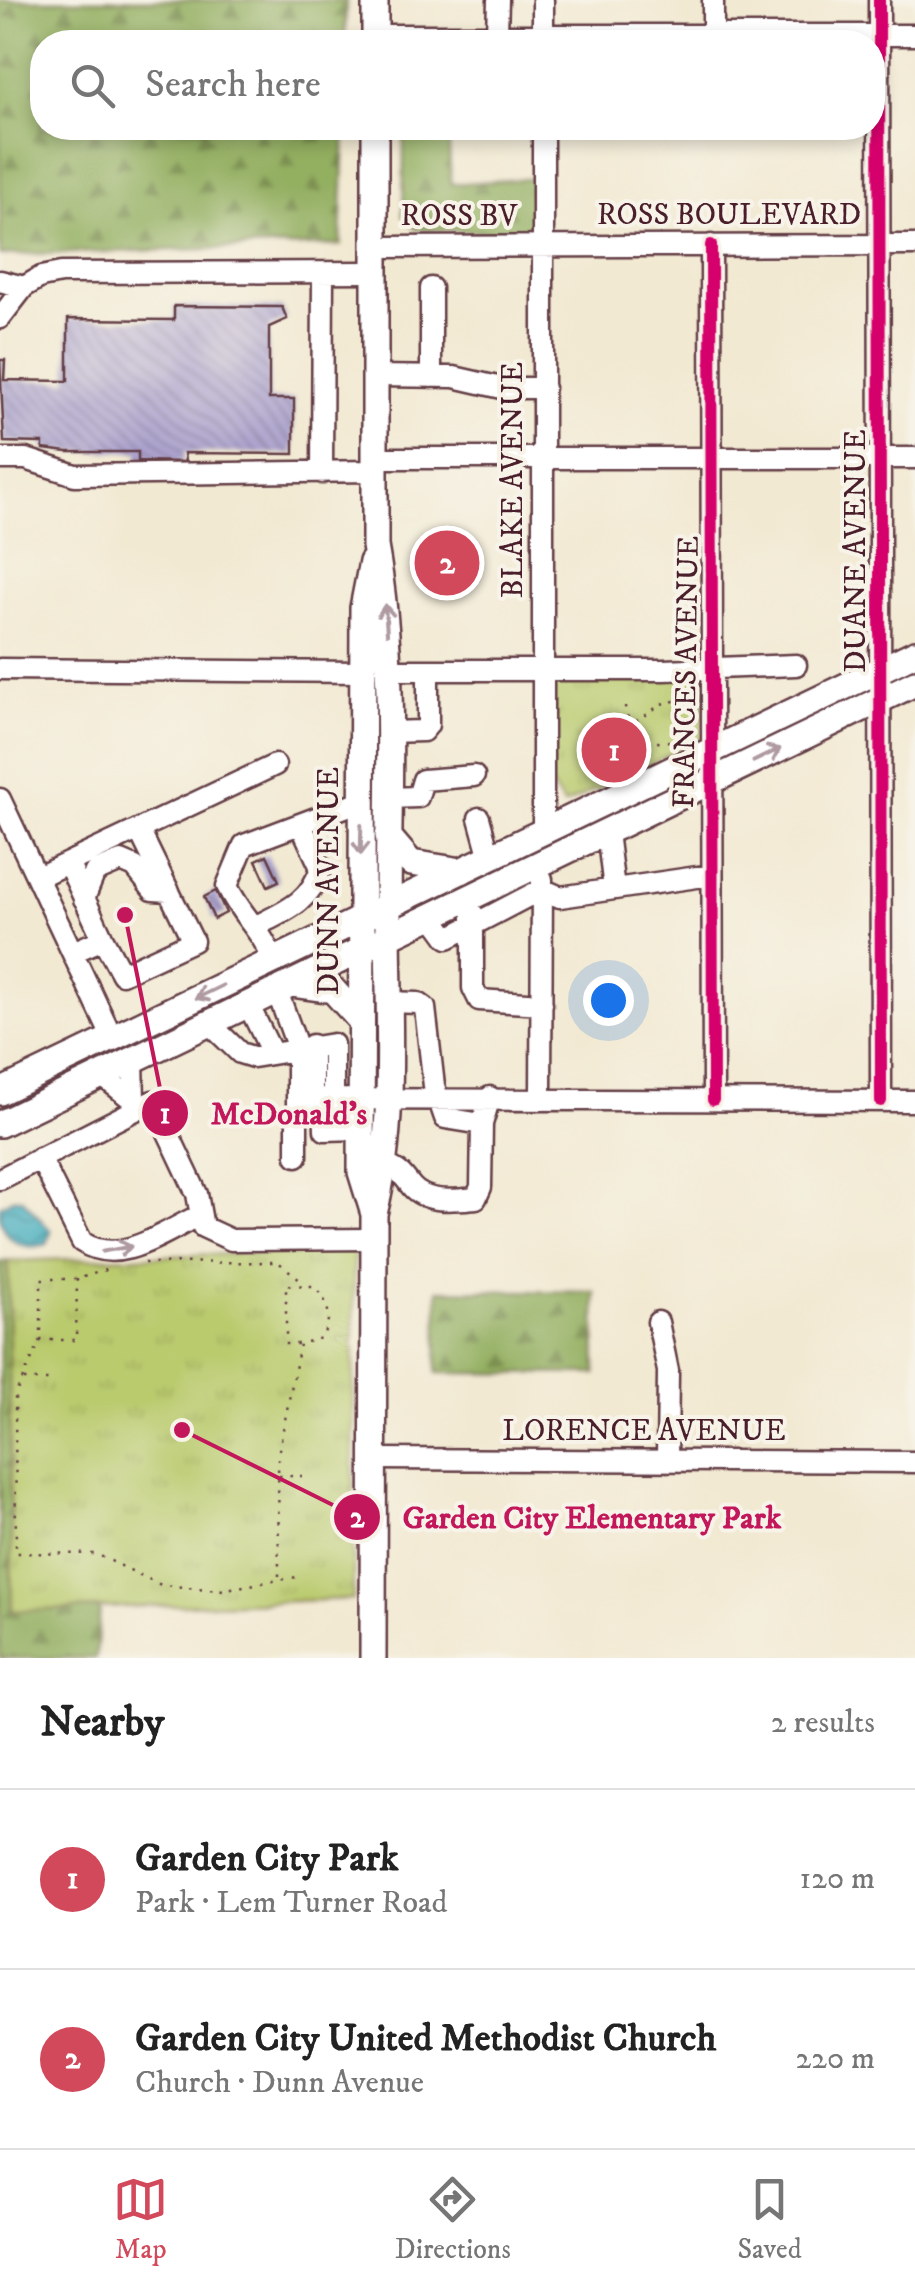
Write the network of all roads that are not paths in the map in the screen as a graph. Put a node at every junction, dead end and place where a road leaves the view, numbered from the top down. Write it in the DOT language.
graph roads {
  1 [pos="374,0"];
  2 [pos="498,0"];
  3 [pos="543,0"];
  4 [pos="714,0"];
  5 [pos="879,0"];
  6 [pos="374,30"];
  7 [pos="497,30"];
  8 [pos="543,30"];
  9 [pos="714,30"];
  10 [pos="879,30"];
  11 [pos="885,35"];
  12 [pos="915,35"];
  13 [pos="374,140"];
  14 [pos="543,140"];
  15 [pos="880,140"];
  16 [pos="711,245"];
  17 [pos="880,245"];
  18 [pos="915,245"];
  19 [pos="543,246"];
  20 [pos="374,260"];
  21 [pos="322,273"];
  22 [pos="0,281"];
  23 [pos="24,287"];
  24 [pos="431,288"];
  25 [pos="0,318"];
  26 [pos="374,376"];
  27 [pos="431,377"];
  28 [pos="544,388"];
  29 [pos="543,458"];
  30 [pos="714,458"];
  31 [pos="880,458"];
  32 [pos="915,458"];
  33 [pos="0,459"];
  34 [pos="374,465"];
  35 [pos="322,474"];
  36 [pos="915,653"];
  37 [pos="796,666"];
  38 [pos="0,669"];
  39 [pos="542,669"];
  40 [pos="712,669"];
  41 [pos="882,669"];
  42 [pos="428,670"];
  43 [pos="375,671"];
  44 [pos="915,684"];
  45 [pos="881,700"];
  46 [pos="388,732"];
  47 [pos="710,752"];
  48 [pos="275,766"];
  49 [pos="474,776"];
  50 [pos="710,783"];
  51 [pos="388,798"];
  52 [pos="0,799"];
  53 [pos="361,802"];
  54 [pos="479,818"];
  55 [pos="301,824"];
  56 [pos="139,830"];
  57 [pos="543,832"];
  58 [pos="607,832"];
  59 [pos="388,836"];
  60 [pos="490,858"];
  61 [pos="68,863"];
  62 [pos="462,871"];
  63 [pos="711,875"];
  64 [pos="542,876"];
  65 [pos="38,877"];
  66 [pos="614,889"];
  67 [pos="169,891"];
  68 [pos="84,898"];
  69 [pos="471,898"];
  70 [pos="388,907"];
  71 [pos="432,916"];
  72 [pos="360,920"];
  73 [pos="475,925"];
  74 [pos="254,928"];
  75 [pos="388,937"];
  76 [pos="103,939"];
  77 [pos="360,950"];
  78 [pos="73,952"];
  79 [pos="274,962"];
  80 [pos="284,987"];
  81 [pos="388,1002"];
  82 [pos="248,1004"];
  83 [pos="542,1004"];
  84 [pos="360,1022"];
  85 [pos="209,1023"];
  86 [pos="113,1038"];
  87 [pos="304,1046"];
  88 [pos="272,1053"];
  89 [pos="133,1059"];
  90 [pos="101,1075"];
  91 [pos="0,1092"];
  92 [pos="374,1096"];
  93 [pos="440,1096"];
  94 [pos="490,1096"];
  95 [pos="317,1098"];
  96 [pos="541,1098"];
  97 [pos="712,1100"];
  98 [pos="880,1101"];
  99 [pos="915,1101"];
  100 [pos="136,1105"];
  101 [pos="0,1124"];
  102 [pos="482,1124"];
  103 [pos="361,1130"];
  104 [pos="297,1156"];
  105 [pos="40,1158"];
  106 [pos="386,1165"];
  107 [pos="0,1178"];
  108 [pos="200,1215"];
  109 [pos="374,1226"];
  110 [pos="658,1322"];
  111 [pos="373,1459"];
  112 [pos="667,1461"];
  113 [pos="915,1462"];
  114 [pos="373,1658"];
  1 -- 6 [label="main road"];
  2 -- 7 [label="street"];
  3 -- 8 [label="street"];
  4 -- 9 [label="street"];
  5 -- 10 [label="street, DUANE AVENUE"];
  11 -- 12 [label="street"];
  13 -- 20 [label="main road, DUNN AVENUE"];
  14 -- 19 [label="street, BLAKE AVENUE"];
  15 -- 17 [label="street, DUANE AVENUE"];
  16 -- 17 [label="street, ROSS BOULEVARD"];
  16 -- 19 [label="street, ROSS BOULEVARD"];
  16 -- 30 [label="street, FRANCES AVENUE"];
  17 -- 18 [label="street, ROSS BOULEVARD"];
  17 -- 31 [label="street, DUANE AVENUE"];
  19 -- 20 [label="street, ROSS BV"];
  19 -- 28 [label="street, BLAKE AVENUE"];
  20 -- 21 [label="street, ROSS BV"];
  20 -- 26 [label="main road, DUNN AVENUE"];
  21 -- 23 [label="street, ROSS BV"];
  21 -- 35 [label="street"];
  22 -- 23 [label="street"];
  23 -- 25 [label="street"];
  24 -- 27 [label="street"];
  26 -- 27 [label="street"];
  26 -- 34 [label="main road, DUNN AVENUE"];
  27 -- 28 [label="street"];
  28 -- 29 [label="street, BLAKE AVENUE"];
  29 -- 30 [label="street"];
  29 -- 34 [label="street"];
  29 -- 39 [label="street, BLAKE AVENUE"];
  30 -- 31 [label="street"];
  30 -- 40 [label="street, FRANCES AVENUE"];
  31 -- 32 [label="street"];
  31 -- 41 [label="street, DUANE AVENUE"];
  33 -- 35 [label="street"];
  34 -- 35 [label="street"];
  34 -- 43 [label="main road, DUNN AVENUE"];
  36 -- 41 [label="main road"];
  37 -- 40 [label="street"];
  38 -- 43 [label="street"];
  39 -- 40 [label="street"];
  39 -- 42 [label="street"];
  39 -- 57 [label="street, BLAKE AVENUE"];
  40 -- 47 [label="street, FRANCES AVENUE"];
  41 -- 45 [label="street, DUANE AVENUE"];
  41 -- 47 [label="main road"];
  42 -- 43 [label="street"];
  42 -- 46 [label="street"];
  43 -- 46 [label="main road, DUNN AVENUE"];
  43 -- 53 [label="main road, DUNN AVENUE"];
  44 -- 45 [label="main road"];
  50 -- 45 [label="main road, one-way"];
  45 -- 98 [label="street, DUANE AVENUE"];
  46 -- 51 [label="main road, DUNN AVENUE"];
  47 -- 50 [label="street, FRANCES AVENUE"];
  47 -- 57 [label="main road"];
  48 -- 56 [label="street"];
  49 -- 51 [label="street"];
  50 -- 58 [label="main road"];
  50 -- 63 [label="street, FRANCES AVENUE"];
  51 -- 59 [label="main road, DUNN AVENUE"];
  52 -- 65 [label="street"];
  53 -- 55 [label="street"];
  53 -- 72 [label="main road, DUNN AVENUE, one-way"];
  54 -- 60 [label="street"];
  55 -- 74 [label="street"];
  55 -- 74 [label="street"];
  56 -- 61 [label="street"];
  56 -- 67 [label="street"];
  57 -- 60 [label="main road"];
  58 -- 64 [label="main road"];
  58 -- 66 [label="street"];
  59 -- 62 [label="main road"];
  59 -- 70 [label="main road, DUNN AVENUE"];
  60 -- 62 [label="main road"];
  61 -- 65 [label="street"];
  61 -- 68 [label="street"];
  62 -- 70 [label="main road"];
  63 -- 66 [label="street"];
  63 -- 97 [label="street, FRANCES AVENUE"];
  64 -- 66 [label="street"];
  64 -- 69 [label="main road"];
  64 -- 73 [label="street"];
  64 -- 83 [label="street"];
  65 -- 78 [label="street"];
  67 -- 68 [label="street"];
  67 -- 76 [label="street"];
  68 -- 76 [label="street"];
  69 -- 71 [label="main road"];
  69 -- 73 [label="street"];
  70 -- 72 [label="main road"];
  70 -- 75 [label="main road, DUNN AVENUE"];
  71 -- 73 [label="street"];
  71 -- 75 [label="main road"];
  72 -- 77 [label="main road, DUNN AVENUE"];
  72 -- 79 [label="main road"];
  73 -- 83 [label="street"];
  74 -- 79 [label="street"];
  75 -- 77 [label="main road"];
  75 -- 81 [label="main road, DUNN AVENUE"];
  76 -- 78 [label="street"];
  77 -- 80 [label="main road"];
  77 -- 84 [label="main road, DUNN AVENUE"];
  78 -- 86 [label="street"];
  79 -- 86 [label="main road, one-way"];
  80 -- 82 [label="main road"];
  80 -- 84 [label="main road"];
  80 -- 87 [label="street"];
  81 -- 92 [label="main road, DUNN AVENUE"];
  81 -- 93 [label="street"];
  82 -- 85 [label="main road"];
  82 -- 88 [label="street"];
  83 -- 96 [label="street"];
  84 -- 92 [label="main road, DUNN AVENUE"];
  85 -- 88 [label="street"];
  85 -- 89 [label="main road"];
  86 -- 91 [label="main road"];
  87 -- 88 [label="street"];
  87 -- 95 [label="street"];
  87 -- 95 [label="street"];
  89 -- 90 [label="main road"];
  89 -- 100 [label="street"];
  90 -- 100 [label="street"];
  90 -- 101 [label="main road"];
  92 -- 93 [label="street"];
  92 -- 95 [label="street"];
  92 -- 103 [label="main road, DUNN AVENUE"];
  92 -- 106 [label="main road, DUNN AVENUE"];
  93 -- 94 [label="street"];
  93 -- 102 [label="street"];
  94 -- 96 [label="street"];
  94 -- 102 [label="street"];
  95 -- 103 [label="street"];
  95 -- 104 [label="street"];
  96 -- 97 [label="street"];
  97 -- 98 [label="street"];
  98 -- 99 [label="street"];
  100 -- 105 [label="street"];
  100 -- 108 [label="street"];
  102 -- 106 [label="street"];
  103 -- 109 [label="main road, DUNN AVENUE"];
  105 -- 107 [label="street"];
  105 -- 108 [label="street, one-way"];
  106 -- 109 [label="main road, DUNN AVENUE"];
  108 -- 109 [label="street"];
  109 -- 111 [label="main road, DUNN AVENUE"];
  110 -- 112 [label="street"];
  111 -- 112 [label="street, LORENCE AVENUE"];
  111 -- 114 [label="main road, DUNN AVENUE"];
  112 -- 113 [label="street, LORENCE AVENUE"];
}
